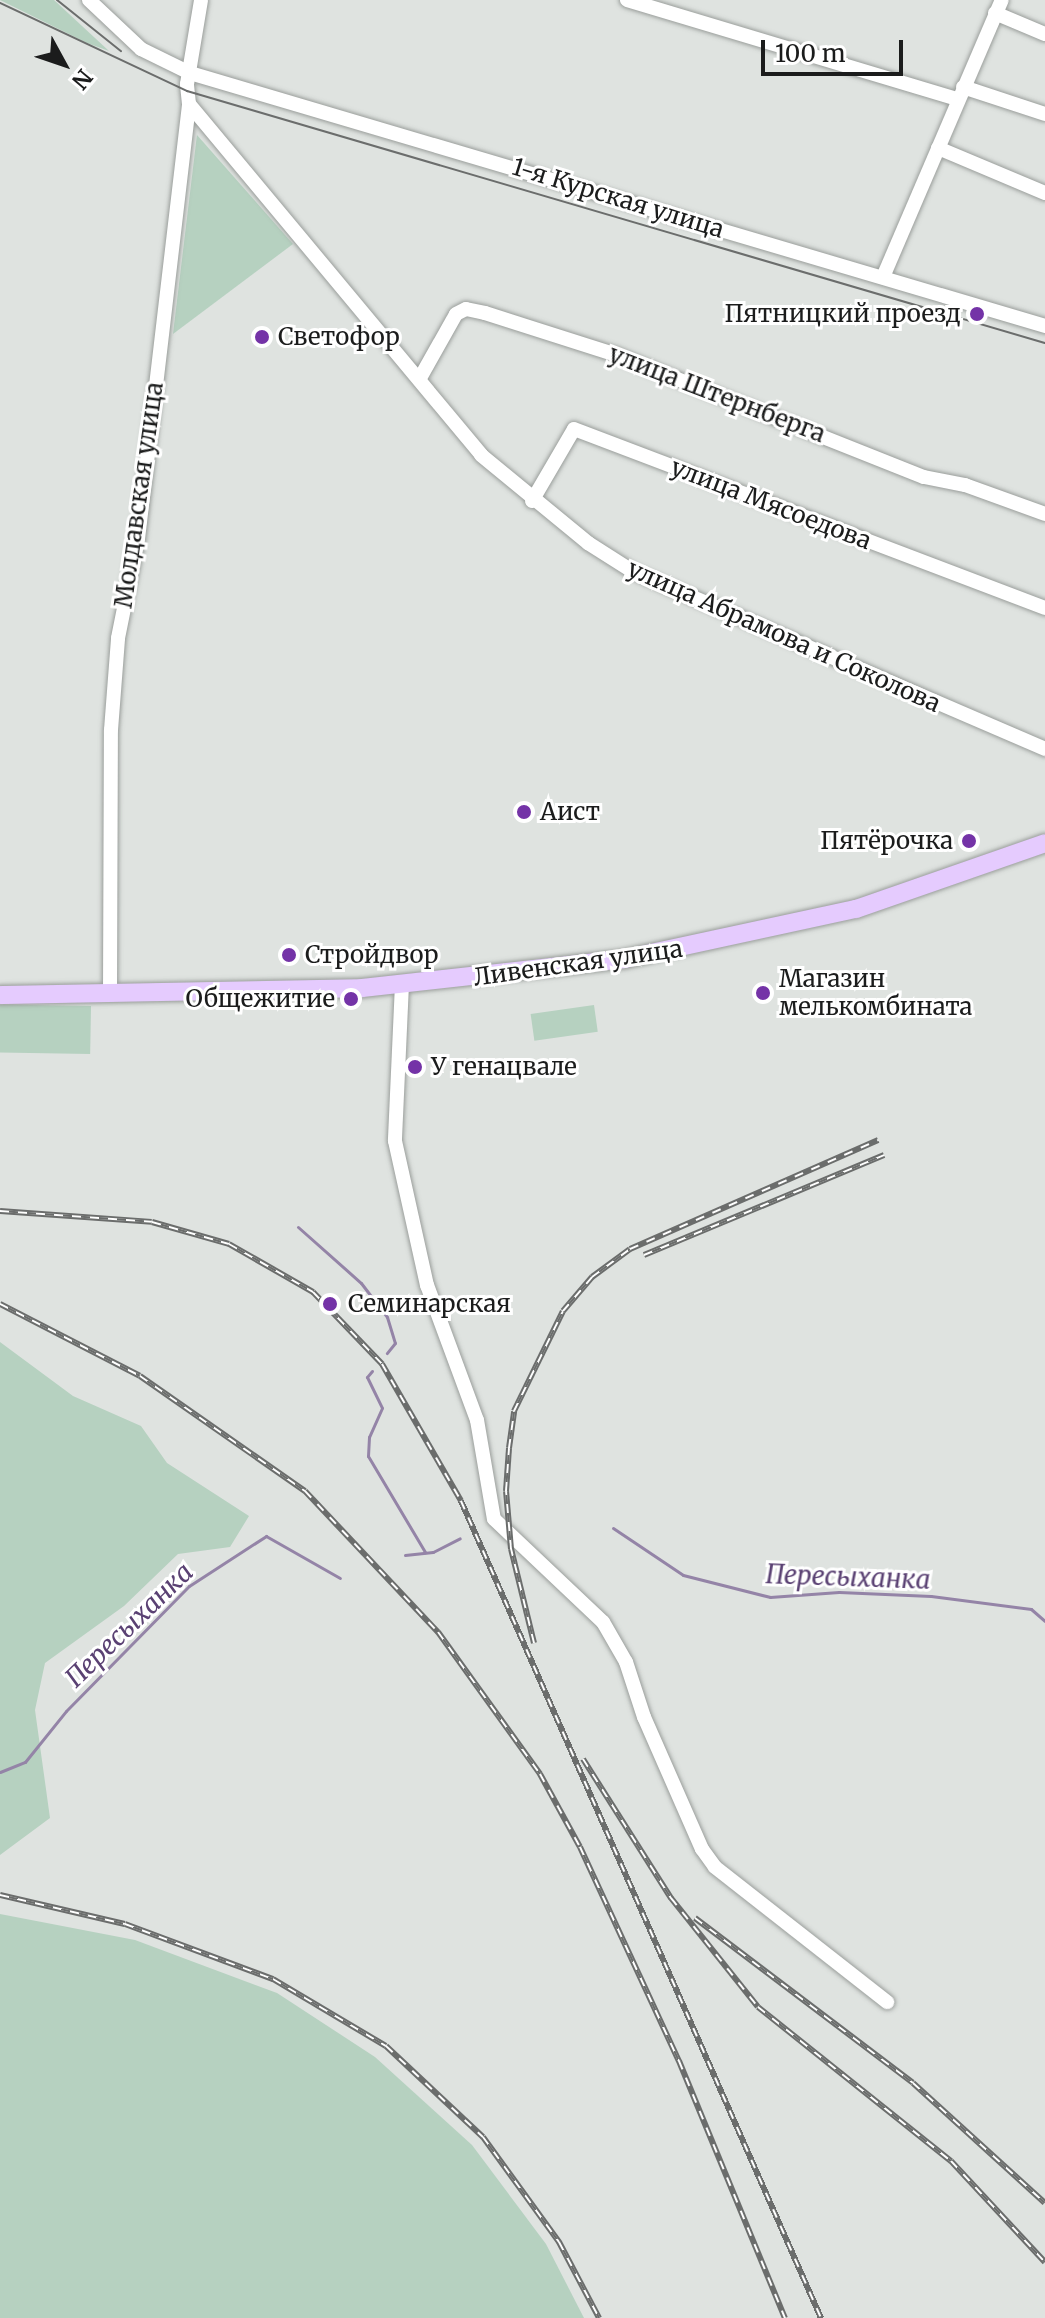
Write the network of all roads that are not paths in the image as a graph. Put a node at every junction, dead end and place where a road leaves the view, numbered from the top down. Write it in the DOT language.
graph roads {
  1 [pos="89,0"];
  2 [pos="201,0"];
  3 [pos="627,0"];
  4 [pos="999,6"];
  5 [pos="1045,34"];
  6 [pos="190,73"];
  7 [pos="961,93"];
  8 [pos="189,104"];
  9 [pos="1045,114"];
  10 [pos="938,148"];
  11 [pos="1045,193"];
  12 [pos="883,277"];
  13 [pos="1045,326"];
  14 [pos="420,378"];
  15 [pos="532,501"];
  16 [pos="1045,514"];
  17 [pos="1045,608"];
  18 [pos="1045,749"];
  19 [pos="1045,843"];
  20 [pos="402,984"];
  21 [pos="110,993"];
  22 [pos="0,995"];
  23 [pos="887,2002"];
  1 -- 6 [label="street"];
  2 -- 6 [label="street, Молдавская улица"];
  3 -- 7 [label="street"];
  4 -- 5 [label="street"];
  4 -- 7 [label="street"];
  6 -- 8 [label="street, Молдавская улица"];
  6 -- 12 [label="street, 1-я Курская улица"];
  7 -- 9 [label="street"];
  7 -- 10 [label="street"];
  8 -- 14 [label="street, улица Абрамова и Соколова"];
  8 -- 21 [label="street, Молдавская улица"];
  10 -- 11 [label="street"];
  10 -- 12 [label="street"];
  12 -- 13 [label="street, 1-я Курская улица"];
  14 -- 15 [label="street, улица Абрамова и Соколова"];
  14 -- 16 [label="street, улица Штернберга"];
  15 -- 17 [label="street, улица Мясоедова"];
  15 -- 18 [label="street, улица Абрамова и Соколова"];
  19 -- 20 [label="main road, Ливенская улица"];
  20 -- 21 [label="main road, Ливенская улица"];
  20 -- 23 [label="street"];
  21 -- 22 [label="main road, Ливенская улица"];
}
